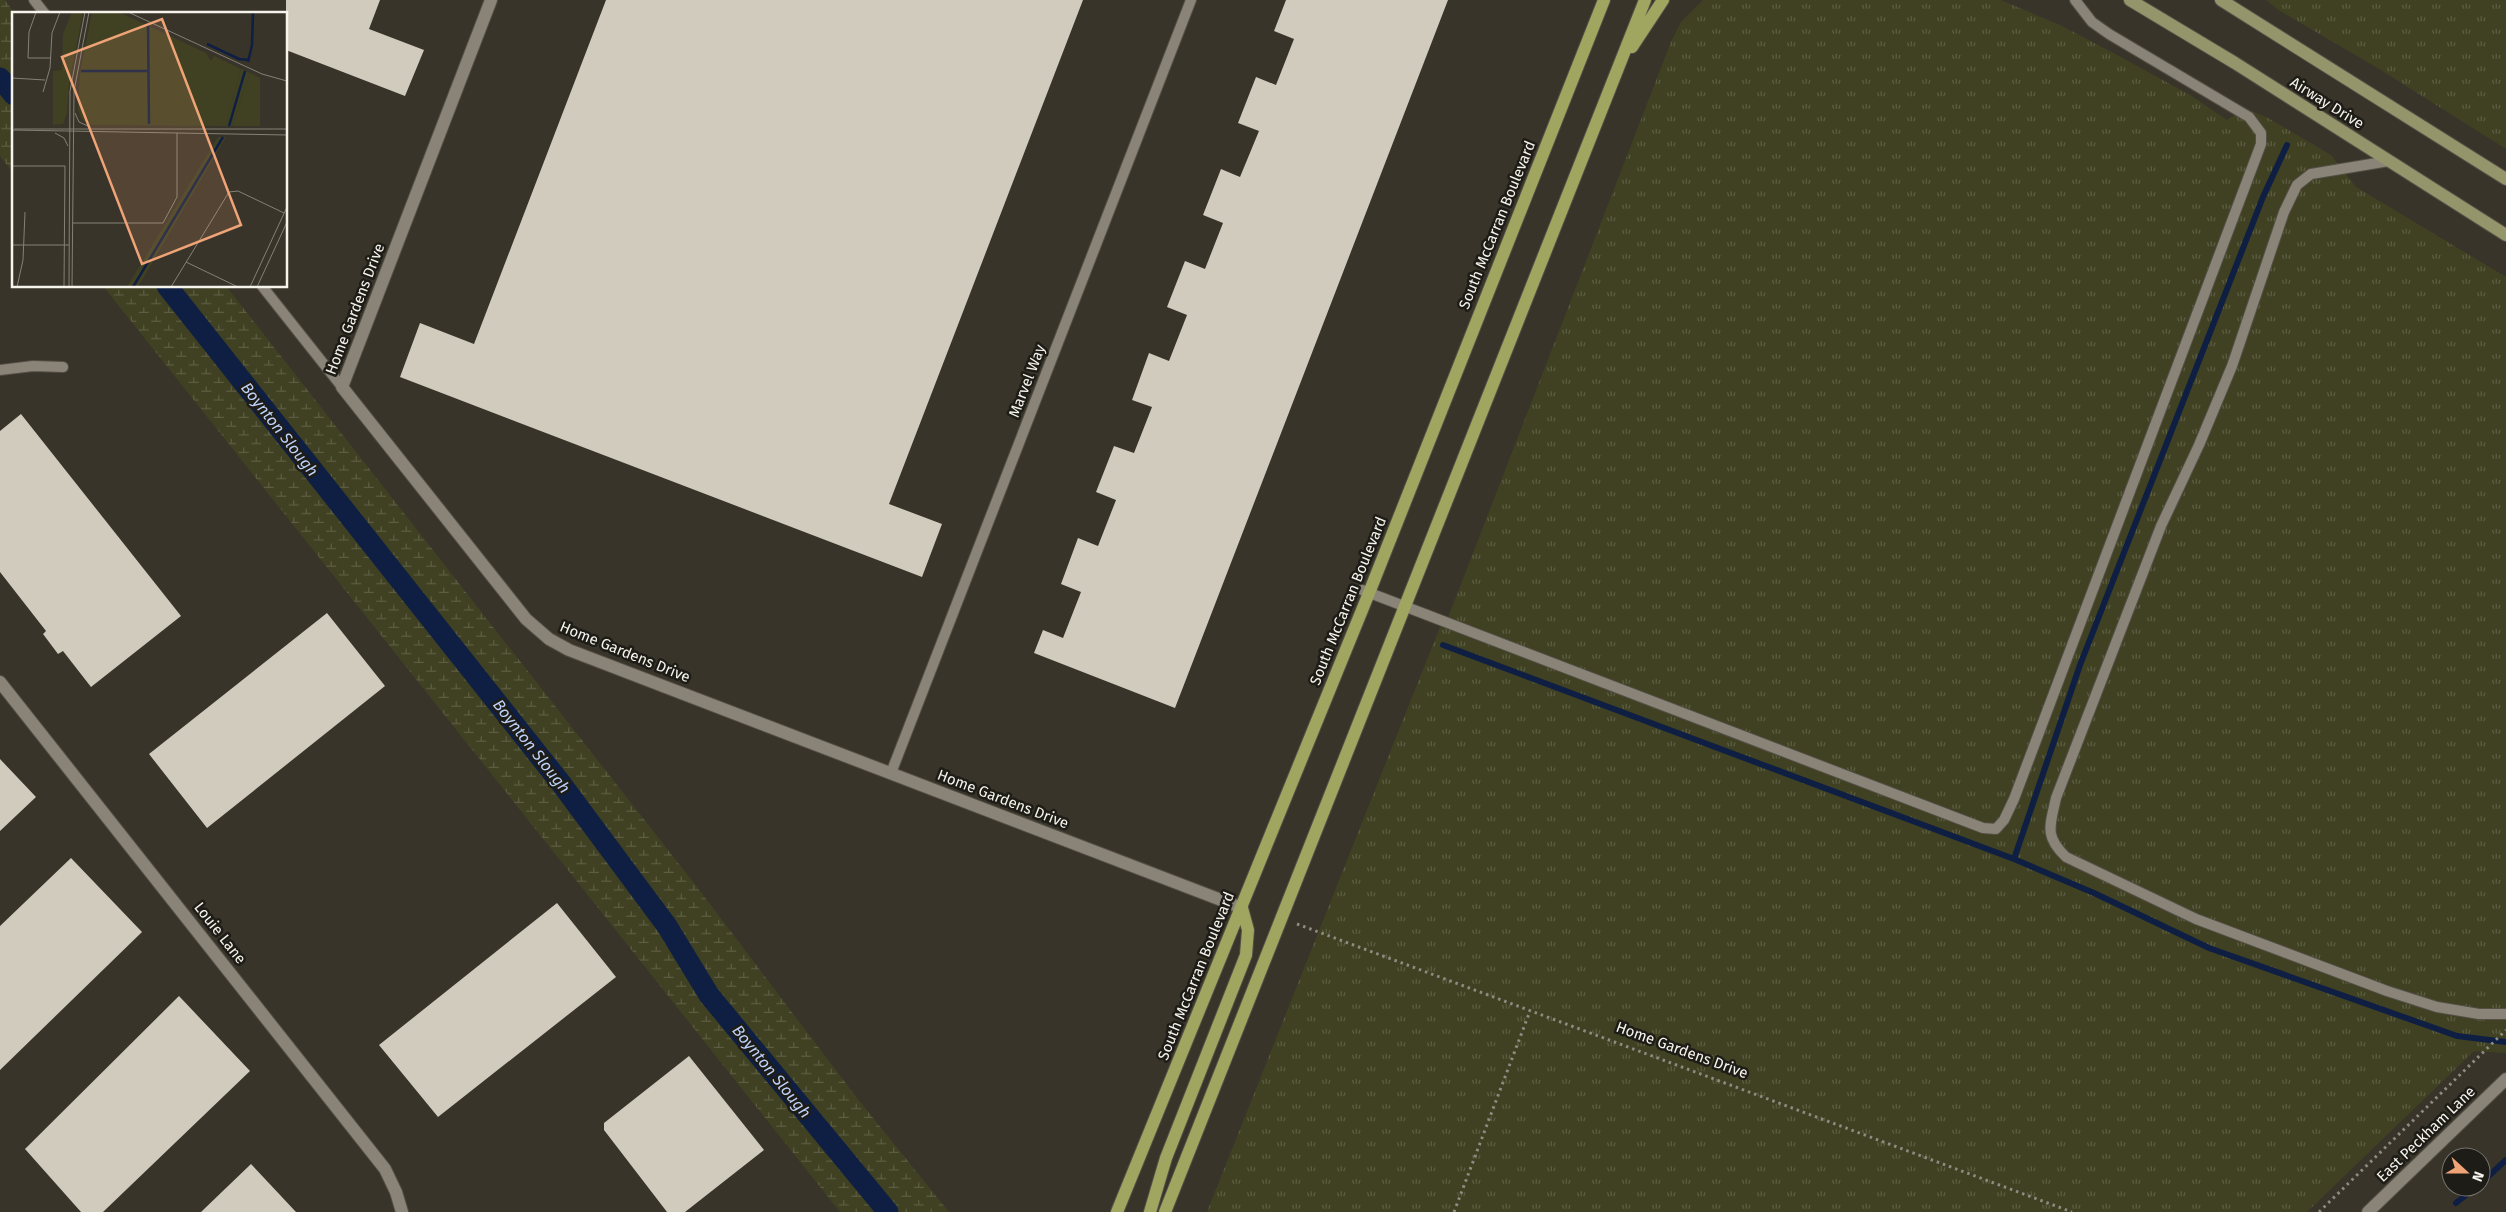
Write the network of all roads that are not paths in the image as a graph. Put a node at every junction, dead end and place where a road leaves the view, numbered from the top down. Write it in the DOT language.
graph roads {
  1 [pos="34,0"];
  2 [pos="491,0"];
  3 [pos="1191,0"];
  4 [pos="1604,0"];
  5 [pos="1645,0"];
  6 [pos="1663,0"];
  7 [pos="2075,0"];
  8 [pos="2130,0"];
  9 [pos="2221,0"];
  10 [pos="43,12"];
  11 [pos="1617,70"];
  12 [pos="2389,161"];
  13 [pos="2506,179"];
  14 [pos="2506,235"];
  15 [pos="264,288"];
  16 [pos="63,367"];
  17 [pos="0,370"];
  18 [pos="342,387"];
  19 [pos="1366,591"];
  20 [pos="1403,606"];
  21 [pos="0,682"];
  22 [pos="891,773"];
  23 [pos="1242,908"];
  24 [pos="2506,1014"];
  25 [pos="2506,1079"];
  26 [pos="402,1212"];
  27 [pos="1117,1212"];
  28 [pos="1150,1212"];
  29 [pos="1165,1212"];
  30 [pos="2368,1212"];
  1 -- 10 [label="lane"];
  2 -- 18 [label="street, Home Gardens Drive"];
  3 -- 22 [label="lane, Marvel Way"];
  4 -- 19 [label="main road, South McCarran Boulevard"];
  5 -- 11 [label="main road"];
  6 -- 11 [label="main road"];
  7 -- 20 [label="lane"];
  8 -- 12 [label="main road, Airway Drive"];
  9 -- 13 [label="main road, Airway Drive"];
  11 -- 20 [label="main road"];
  12 -- 14 [label="main road, Airway Drive"];
  12 -- 24 [label="lane"];
  15 -- 18 [label="lane"];
  16 -- 17 [label="lane"];
  18 -- 22 [label="street, Home Gardens Drive"];
  19 -- 20 [label="lane"];
  19 -- 23 [label="main road, South McCarran Boulevard"];
  20 -- 29 [label="main road"];
  21 -- 26 [label="street, Louie Lane"];
  22 -- 23 [label="street, Home Gardens Drive"];
  23 -- 27 [label="main road, South McCarran Boulevard"];
  23 -- 28 [label="main road"];
  25 -- 30 [label="street, East Peckham Lane"];
}
